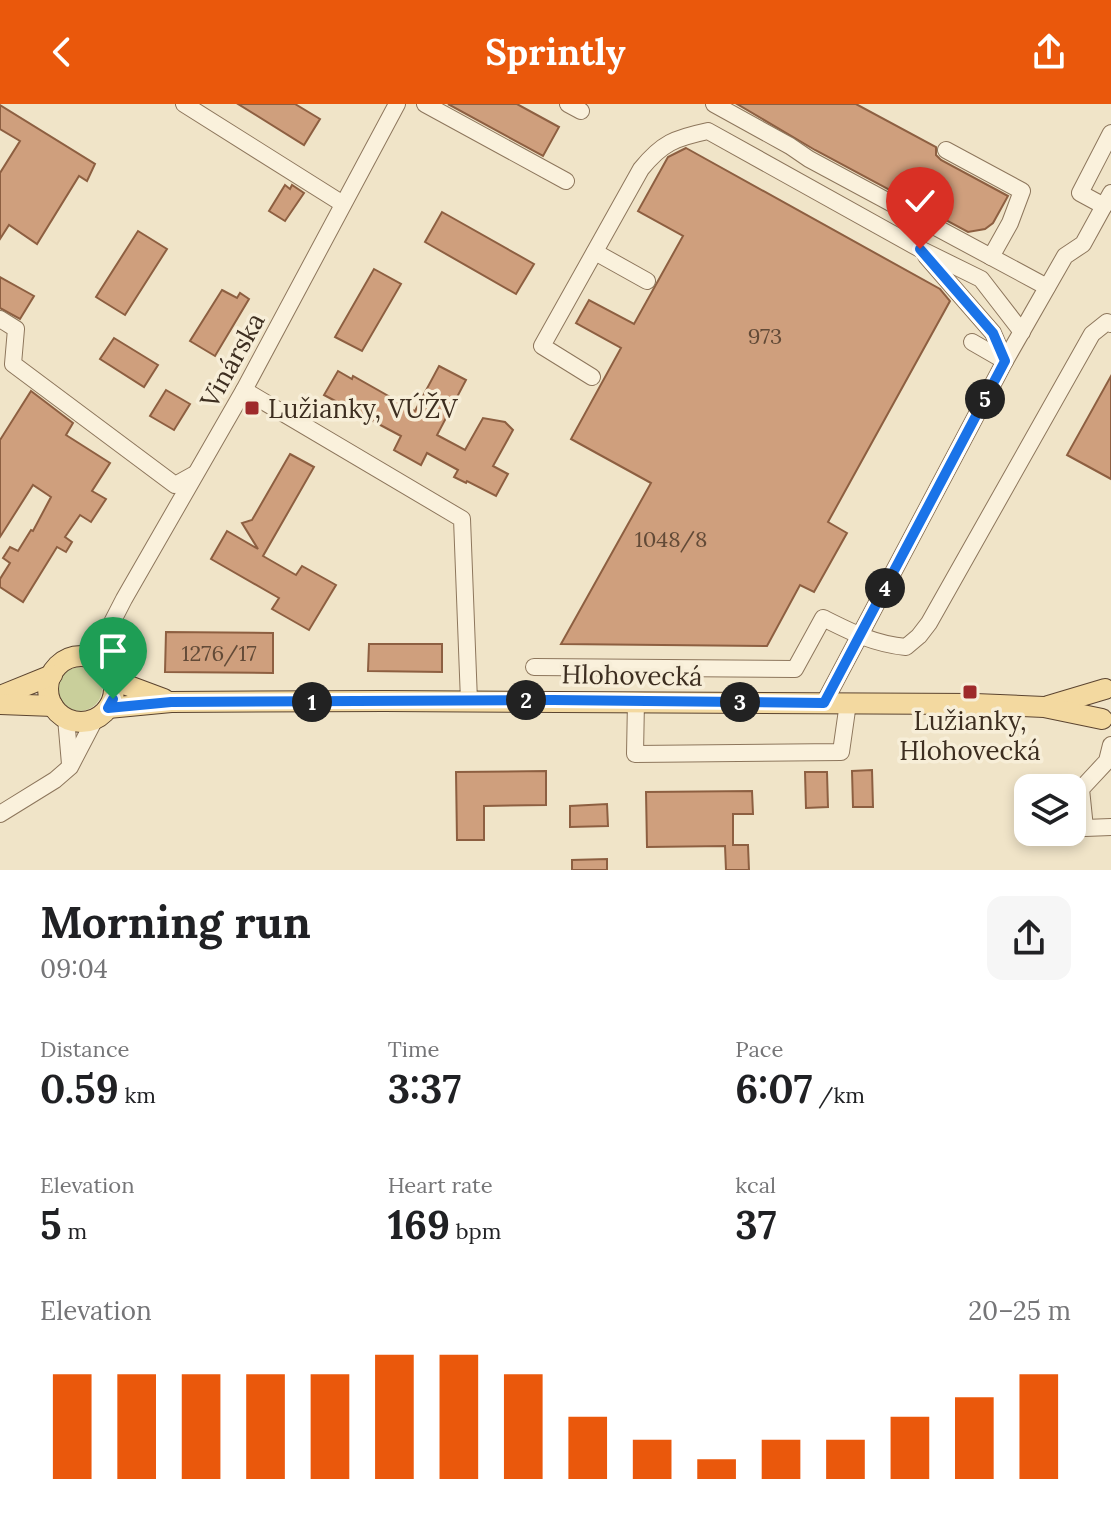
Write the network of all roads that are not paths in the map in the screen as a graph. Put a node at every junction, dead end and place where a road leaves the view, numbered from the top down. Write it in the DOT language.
graph roads {
  1 [pos="184,104"];
  2 [pos="397,104"];
  3 [pos="714,104"];
  4 [pos="432,106"];
  5 [pos="1111,133"];
  6 [pos="946,150"];
  7 [pos="566,181"];
  8 [pos="1108,199"];
  9 [pos="343,204"];
  10 [pos="920,249"];
  11 [pos="595,252"];
  12 [pos="991,257"];
  13 [pos="647,281"];
  14 [pos="1047,287"];
  15 [pos="0,319"];
  16 [pos="1111,324"];
  17 [pos="1022,332"];
  18 [pos="972,342"];
  19 [pos="1005,361"];
  20 [pos="592,377"];
  21 [pos="244,390"];
  22 [pos="194,474"];
  23 [pos="105,636"];
  24 [pos="859,637"];
  25 [pos="80,657"];
  26 [pos="534,667"];
  27 [pos="52,675"];
  28 [pos="110,676"];
  29 [pos="1108,686"];
  30 [pos="0,696"];
  31 [pos="469,701"];
  32 [pos="636,701"];
  33 [pos="171,702"];
  34 [pos="824,703"];
  35 [pos="848,703"];
  36 [pos="0,704"];
  37 [pos="1044,707"];
  38 [pos="60,712"];
  39 [pos="102,713"];
  40 [pos="1106,725"];
  41 [pos="1111,745"];
  42 [pos="70,767"];
  43 [pos="0,814"];
  44 [pos="1111,827"];
  1 -- 9 [label="street"];
  2 -- 9 [label="street, Vinárska"];
  3 -- 12 [label="street"];
  4 -- 7 [label="street"];
  5 -- 8 [label="street"];
  6 -- 12 [label="street"];
  8 -- 14 [label="street"];
  9 -- 21 [label="street, Vinárska"];
  10 -- 11 [label="street"];
  10 -- 17 [label="street"];
  10 -- 19 [label="street"];
  11 -- 13 [label="street"];
  11 -- 20 [label="street"];
  12 -- 14 [label="street"];
  14 -- 17 [label="street"];
  15 -- 22 [label="street"];
  16 -- 24 [label="street"];
  17 -- 19 [label="street"];
  18 -- 19 [label="street"];
  19 -- 24 [label="street"];
  21 -- 22 [label="street, Vinárska"];
  21 -- 31 [label="street"];
  22 -- 23 [label="street, Vinárska"];
  23 -- 25 [label="street, Vinárska"];
  23 -- 28 [label="street"];
  24 -- 26 [label="street"];
  24 -- 34 [label="street"];
  25 -- 27 [label="main road"];
  25 -- 28 [label="main road"];
  27 -- 30 [label="main road"];
  27 -- 38 [label="main road"];
  28 -- 33 [label="main road, Hlohovecká"];
  28 -- 39 [label="main road"];
  29 -- 37 [label="main road, Hlohovecká"];
  29 -- 40 [label="main road, Hlohovecká"];
  31 -- 32 [label="main road, Hlohovecká"];
  31 -- 33 [label="main road, Hlohovecká"];
  32 -- 34 [label="main road, Hlohovecká"];
  32 -- 35 [label="street"];
  33 -- 39 [label="main road, Hlohovecká"];
  34 -- 35 [label="main road, Hlohovecká"];
  35 -- 37 [label="main road, Hlohovecká"];
  36 -- 38 [label="main road"];
  37 -- 40 [label="main road, Hlohovecká"];
  38 -- 39 [label="main road"];
  38 -- 42 [label="street"];
  39 -- 42 [label="street"];
  41 -- 44 [label="street"];
  42 -- 43 [label="street"];
}
